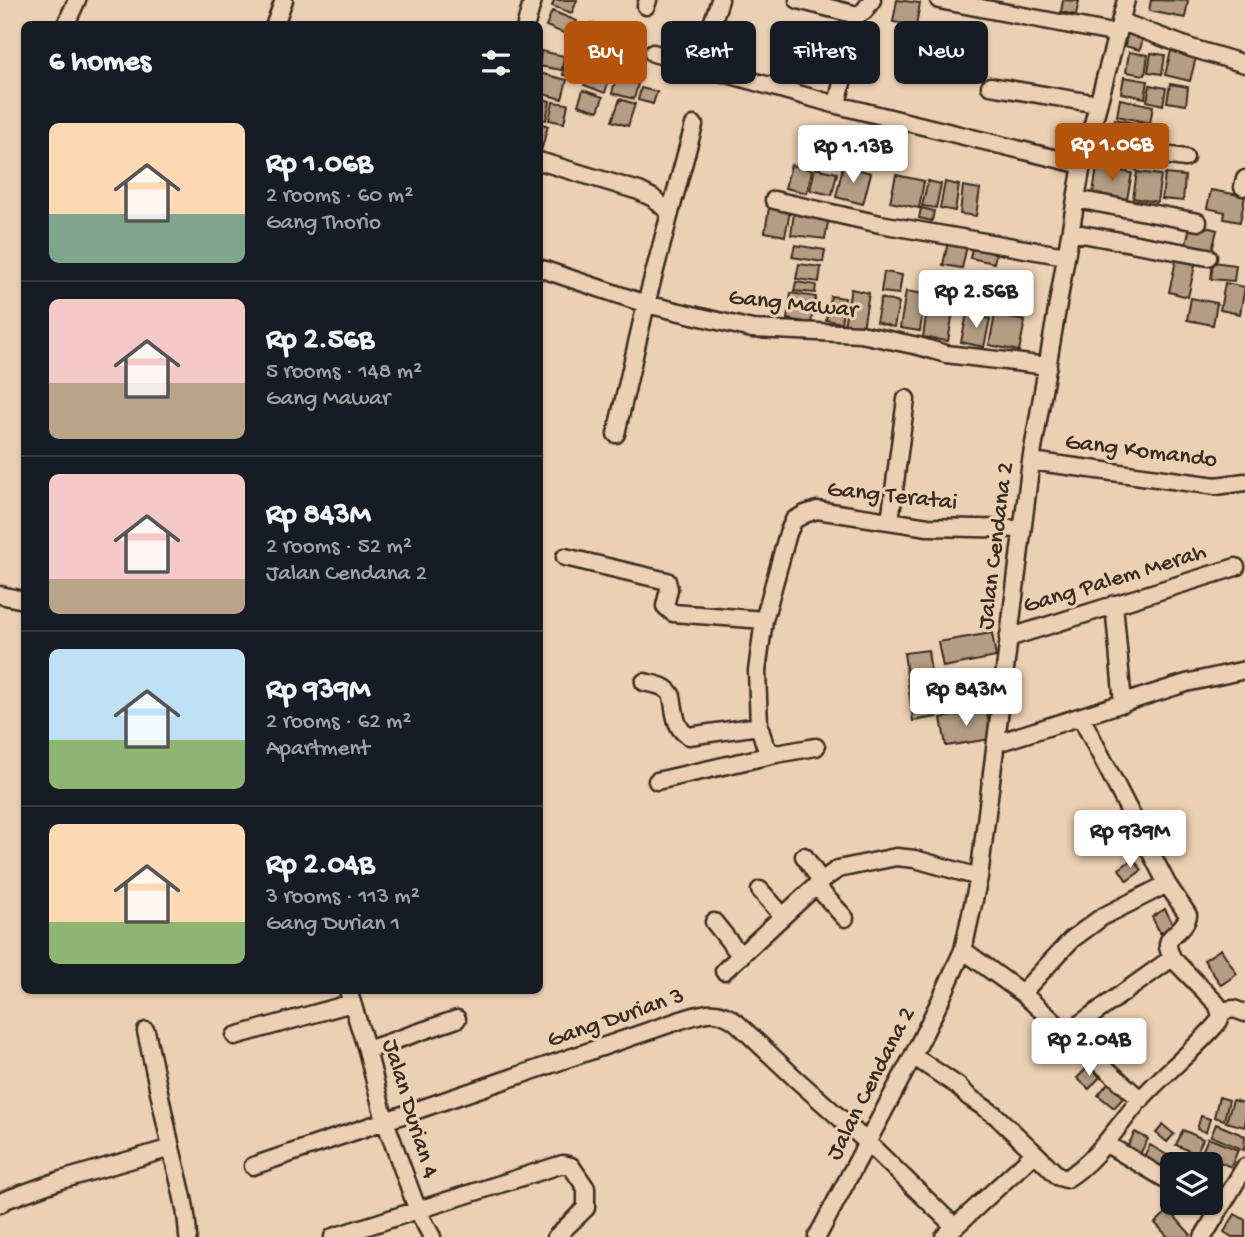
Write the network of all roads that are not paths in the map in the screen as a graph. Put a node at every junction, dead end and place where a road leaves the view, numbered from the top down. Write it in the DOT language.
graph roads {
  1 [pos="77,0"];
  2 [pos="284,0"];
  3 [pos="533,0"];
  4 [pos="720,0"];
  5 [pos="798,0"];
  6 [pos="872,0"];
  7 [pos="939,0"];
  8 [pos="1126,0"];
  9 [pos="1022,8"];
  10 [pos="857,15"];
  11 [pos="67,21"];
  12 [pos="276,21"];
  13 [pos="527,21"];
  14 [pos="713,21"];
  15 [pos="1120,28"];
  16 [pos="653,52"];
  17 [pos="661,54"];
  18 [pos="1245,64"];
  19 [pos="756,82"];
  20 [pos="990,86"];
  21 [pos="1098,104"];
  22 [pos="838,105"];
  23 [pos="694,125"];
  24 [pos="1088,144"];
  25 [pos="1185,158"];
  26 [pos="543,162"];
  27 [pos="1082,164"];
  28 [pos="1076,199"];
  29 [pos="774,200"];
  30 [pos="670,213"];
  31 [pos="1198,222"];
  32 [pos="1071,232"];
  33 [pos="1066,256"];
  34 [pos="1208,257"];
  35 [pos="543,269"];
  36 [pos="646,304"];
  37 [pos="1048,366"];
  38 [pos="906,399"];
  39 [pos="616,434"];
  40 [pos="1031,461"];
  41 [pos="1245,482"];
  42 [pos="890,521"];
  43 [pos="1022,529"];
  44 [pos="565,557"];
  45 [pos="1236,567"];
  46 [pos="0,595"];
  47 [pos="21,599"];
  48 [pos="1114,604"];
  49 [pos="764,620"];
  50 [pos="1008,638"];
  51 [pos="1245,670"];
  52 [pos="644,682"];
  53 [pos="1123,704"];
  54 [pos="1081,717"];
  55 [pos="758,726"];
  56 [pos="997,743"];
  57 [pos="816,747"];
  58 [pos="776,754"];
  59 [pos="657,781"];
  60 [pos="804,856"];
  61 [pos="979,877"];
  62 [pos="819,883"];
  63 [pos="1167,884"];
  64 [pos="760,890"];
  65 [pos="783,916"];
  66 [pos="845,918"];
  67 [pos="714,922"];
  68 [pos="963,950"];
  69 [pos="741,956"];
  70 [pos="1172,958"];
  71 [pos="724,971"];
  72 [pos="1022,993"];
  73 [pos="350,997"];
  74 [pos="1220,1011"];
  75 [pos="1245,1013"];
  76 [pos="457,1019"];
  77 [pos="146,1031"];
  78 [pos="1067,1033"];
  79 [pos="235,1037"];
  80 [pos="367,1050"];
  81 [pos="913,1056"];
  82 [pos="1141,1100"];
  83 [pos="385,1121"];
  84 [pos="868,1143"];
  85 [pos="1105,1143"];
  86 [pos="171,1148"];
  87 [pos="1035,1153"];
  88 [pos="253,1166"];
  89 [pos="1245,1167"];
  90 [pos="1160,1177"];
  91 [pos="0,1204"];
  92 [pos="1223,1204"];
  93 [pos="418,1211"];
  94 [pos="1217,1215"];
  95 [pos="950,1232"];
  96 [pos="188,1237"];
  97 [pos="333,1237"];
  98 [pos="432,1237"];
  99 [pos="556,1237"];
  100 [pos="817,1237"];
  101 [pos="1203,1237"];
  1 -- 11 [label="street"];
  2 -- 12 [label="street"];
  3 -- 13 [label="street"];
  4 -- 14 [label="street"];
  5 -- 10 [label="street"];
  6 -- 10 [label="street"];
  7 -- 9 [label="street"];
  8 -- 15 [label="street, Jalan Cendana 2"];
  9 -- 15 [label="street"];
  10 -- 22 [label="street"];
  15 -- 18 [label="street"];
  15 -- 21 [label="street, Jalan Cendana 2"];
  16 -- 17 [label="street"];
  19 -- 22 [label="street"];
  20 -- 21 [label="street"];
  21 -- 24 [label="street, Jalan Cendana 2"];
  22 -- 27 [label="street"];
  23 -- 30 [label="street"];
  24 -- 25 [label="street"];
  24 -- 27 [label="street, Jalan Cendana 2"];
  26 -- 30 [label="street"];
  27 -- 28 [label="street, Jalan Cendana 2"];
  28 -- 31 [label="street"];
  28 -- 32 [label="street, Jalan Cendana 2"];
  29 -- 33 [label="street"];
  30 -- 36 [label="street"];
  32 -- 33 [label="street, Jalan Cendana 2"];
  32 -- 34 [label="street"];
  33 -- 37 [label="street, Jalan Cendana 2"];
  35 -- 36 [label="street, Gang Mawar"];
  36 -- 37 [label="street, Gang Mawar"];
  36 -- 39 [label="street"];
  37 -- 40 [label="street, Jalan Cendana 2"];
  38 -- 42 [label="street"];
  40 -- 41 [label="street, Gang Komando"];
  40 -- 43 [label="street, Jalan Cendana 2"];
  42 -- 43 [label="street, Gang Teratai"];
  42 -- 49 [label="street, Gang Teratai"];
  43 -- 50 [label="street, Jalan Cendana 2"];
  44 -- 49 [label="street"];
  45 -- 48 [label="street, Gang Palem Merah"];
  46 -- 47 [label="street"];
  48 -- 50 [label="street, Gang Palem Merah"];
  48 -- 53 [label="street"];
  49 -- 55 [label="street, Gang Teratai"];
  50 -- 56 [label="street, Jalan Cendana 2"];
  51 -- 53 [label="street"];
  52 -- 55 [label="street"];
  53 -- 54 [label="street"];
  54 -- 56 [label="street"];
  54 -- 63 [label="street"];
  55 -- 58 [label="street"];
  56 -- 61 [label="street, Jalan Cendana 2"];
  57 -- 58 [label="street"];
  58 -- 59 [label="street"];
  60 -- 62 [label="street"];
  61 -- 62 [label="street"];
  61 -- 68 [label="street, Jalan Cendana 2"];
  62 -- 65 [label="street"];
  62 -- 66 [label="street"];
  63 -- 70 [label="street"];
  63 -- 72 [label="street"];
  64 -- 65 [label="street"];
  65 -- 69 [label="street"];
  67 -- 69 [label="street"];
  68 -- 72 [label="street"];
  68 -- 81 [label="street, Jalan Cendana 2"];
  69 -- 71 [label="street"];
  70 -- 74 [label="street"];
  70 -- 78 [label="street"];
  72 -- 78 [label="street"];
  73 -- 79 [label="street"];
  73 -- 80 [label="street, Jalan Durian 4"];
  74 -- 75 [label="street"];
  74 -- 82 [label="street"];
  76 -- 80 [label="street"];
  77 -- 86 [label="street"];
  78 -- 82 [label="street"];
  80 -- 83 [label="street, Jalan Durian 4"];
  81 -- 84 [label="street, Jalan Cendana 2"];
  81 -- 87 [label="street"];
  82 -- 85 [label="street"];
  83 -- 84 [label="street, Gang Durian 3"];
  83 -- 88 [label="street, Gang Durian 3"];
  83 -- 93 [label="street, Jalan Durian 4"];
  84 -- 95 [label="street, Gang Durian 3"];
  84 -- 100 [label="street, Jalan Cendana 2"];
  85 -- 87 [label="street"];
  85 -- 90 [label="street"];
  86 -- 91 [label="street"];
  86 -- 96 [label="street"];
  87 -- 95 [label="street"];
  89 -- 92 [label="street"];
  93 -- 97 [label="street"];
  93 -- 98 [label="street, Jalan Durian 4"];
  93 -- 99 [label="street"];
  94 -- 101 [label="street"];
}
